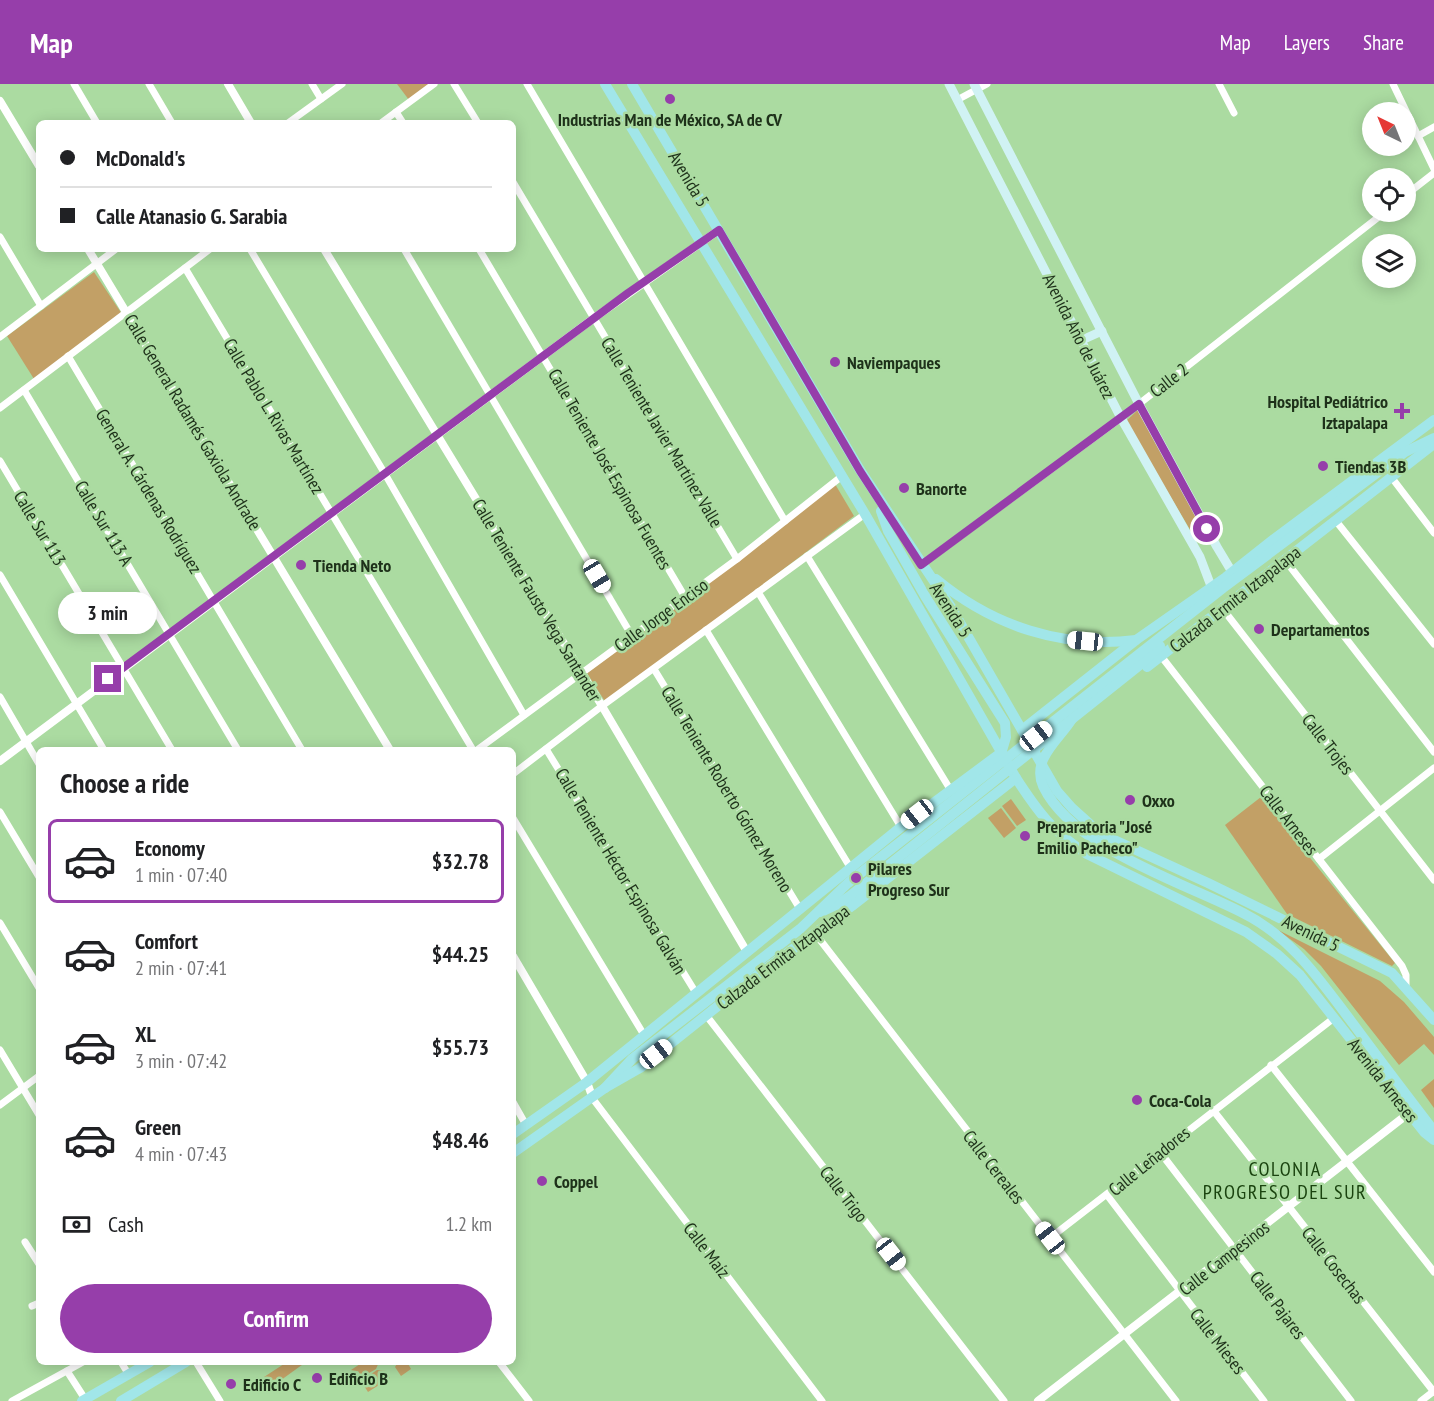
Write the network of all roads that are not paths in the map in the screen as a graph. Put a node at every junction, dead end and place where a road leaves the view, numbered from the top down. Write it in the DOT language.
graph roads {
  1 [pos="74,84"];
  2 [pos="149,84"];
  3 [pos="228,84"];
  4 [pos="312,84"];
  5 [pos="342,84"];
  6 [pos="434,84"];
  7 [pos="454,84"];
  8 [pos="527,84"];
  9 [pos="605,84"];
  10 [pos="632,84"];
  11 [pos="949,84"];
  12 [pos="987,84"];
  13 [pos="1219,84"];
  14 [pos="1393,84"];
  15 [pos="976,87"];
  16 [pos="321,99"];
  17 [pos="957,100"];
  18 [pos="0,101"];
  19 [pos="396,112"];
  20 [pos="1234,112"];
  21 [pos="95,120"];
  22 [pos="170,120"];
  23 [pos="249,120"];
  24 [pos="292,120"];
  25 [pos="385,120"];
  26 [pos="401,120"];
  27 [pos="476,120"];
  28 [pos="1434,127"];
  29 [pos="1418,136"];
  30 [pos="36,161"];
  31 [pos="1434,171"];
  32 [pos="1416,186"];
  33 [pos="516,187"];
  34 [pos="1372,222"];
  35 [pos="719,230"];
  36 [pos="0,237"];
  37 [pos="701,243"];
  38 [pos="90,252"];
  39 [pos="112,252"];
  40 [pos="206,252"];
  41 [pos="252,252"];
  42 [pos="326,252"];
  43 [pos="406,252"];
  44 [pos="481,252"];
  45 [pos="97,263"];
  46 [pos="185,268"];
  47 [pos="645,281"];
  48 [pos="41,306"];
  49 [pos="127,313"];
  50 [pos="594,318"];
  51 [pos="1102,331"];
  52 [pos="0,337"];
  53 [pos="1082,340"];
  54 [pos="68,356"];
  55 [pos="544,356"];
  56 [pos="24,390"];
  57 [pos="491,395"];
  58 [pos="1139,404"];
  59 [pos="0,408"];
  60 [pos="1121,418"];
  61 [pos="1434,420"];
  62 [pos="437,435"];
  63 [pos="1434,438"];
  64 [pos="1434,444"];
  65 [pos="0,461"];
  66 [pos="385,474"];
  67 [pos="842,476"];
  68 [pos="1392,478"];
  69 [pos="878,499"];
  70 [pos="332,513"];
  71 [pos="865,514"];
  72 [pos="785,521"];
  73 [pos="1336,521"];
  74 [pos="1434,533"];
  75 [pos="1217,547"];
  76 [pos="807,556"];
  77 [pos="273,557"];
  78 [pos="1200,557"];
  79 [pos="737,559"];
  80 [pos="1285,560"];
  81 [pos="922,566"];
  82 [pos="1232,572"];
  83 [pos="0,575"];
  84 [pos="1212,586"];
  85 [pos="758,592"];
  86 [pos="685,597"];
  87 [pos="214,601"];
  88 [pos="1222,608"];
  89 [pos="706,630"];
  90 [pos="170,634"];
  91 [pos="632,636"];
  92 [pos="1136,640"];
  93 [pos="1434,644"];
  94 [pos="1161,656"];
  95 [pos="124,667"];
  96 [pos="654,669"];
  97 [pos="580,673"];
  98 [pos="1073,690"];
  99 [pos="0,697"];
  100 [pos="77,703"];
  101 [pos="602,706"];
  102 [pos="1090,710"];
  103 [pos="524,715"];
  104 [pos="1072,719"];
  105 [pos="1022,730"];
  106 [pos="25,741"];
  107 [pos="102,747"];
  108 [pos="170,747"];
  109 [pos="236,747"];
  110 [pos="300,747"];
  111 [pos="388,747"];
  112 [pos="473,747"];
  113 [pos="479,747"];
  114 [pos="546,749"];
  115 [pos="1002,752"];
  116 [pos="1434,752"];
  117 [pos="1036,754"];
  118 [pos="36,759"];
  119 [pos="0,761"];
  120 [pos="1434,768"];
  121 [pos="516,772"];
  122 [pos="985,776"];
  123 [pos="1016,778"];
  124 [pos="961,781"];
  125 [pos="950,789"];
  126 [pos="983,804"];
  127 [pos="1379,811"];
  128 [pos="0,812"];
  129 [pos="516,823"];
  130 [pos="901,827"];
  131 [pos="1319,859"];
  132 [pos="850,867"];
  133 [pos="36,872"];
  134 [pos="1434,880"];
  135 [pos="800,909"];
  136 [pos="0,923"];
  137 [pos="782,924"];
  138 [pos="813,932"];
  139 [pos="747,952"];
  140 [pos="516,961"];
  141 [pos="36,983"];
  142 [pos="1406,988"];
  143 [pos="696,993"];
  144 [pos="706,1015"];
  145 [pos="1334,1018"];
  146 [pos="1434,1020"];
  147 [pos="644,1035"];
  148 [pos="0,1050"];
  149 [pos="1271,1065"];
  150 [pos="36,1078"];
  151 [pos="586,1082"];
  152 [pos="23,1088"];
  153 [pos="605,1088"];
  154 [pos="593,1099"];
  155 [pos="0,1105"];
  156 [pos="516,1107"];
  157 [pos="36,1110"];
  158 [pos="1213,1110"];
  159 [pos="1409,1113"];
  160 [pos="526,1125"];
  161 [pos="516,1132"];
  162 [pos="1434,1138"];
  163 [pos="516,1151"];
  164 [pos="1160,1152"];
  165 [pos="1348,1162"];
  166 [pos="1107,1195"];
  167 [pos="1289,1208"];
  168 [pos="1050,1238"];
  169 [pos="25,1242"];
  170 [pos="1236,1249"];
  171 [pos="36,1259"];
  172 [pos="1434,1272"];
  173 [pos="1180,1292"];
  174 [pos="1125,1335"];
  175 [pos="78,1365"];
  176 [pos="123,1365"];
  177 [pos="145,1365"];
  178 [pos="181,1365"];
  179 [pos="198,1365"];
  180 [pos="501,1365"];
  181 [pos="67,1371"];
  182 [pos="129,1375"];
  183 [pos="1434,1391"];
  184 [pos="84,1400"];
  185 [pos="12,1401"];
  186 [pos="121,1401"];
  187 [pos="220,1401"];
  188 [pos="529,1401"];
  189 [pos="822,1401"];
  190 [pos="1004,1401"];
  191 [pos="1038,1401"];
  192 [pos="1176,1401"];
  193 [pos="1264,1401"];
  194 [pos="1352,1401"];
  195 [pos="1421,1401"];
  1 -- 21 [label="street"];
  2 -- 22 [label="street"];
  3 -- 23 [label="street"];
  4 -- 16 [label="street"];
  5 -- 16 [label="street"];
  6 -- 19 [label="street"];
  7 -- 27 [label="street"];
  8 -- 47 [label="street"];
  9 -- 37 [label="main road, Avenida 5"];
  10 -- 35 [label="main road, Avenida 5"];
  11 -- 17 [label="main road, Avenida Año de Juárez"];
  12 -- 15 [label="street"];
  13 -- 20 [label="street"];
  14 -- 29 [label="street"];
  15 -- 17 [label="street"];
  15 -- 51 [label="main road, Avenida Año de Juárez"];
  16 -- 24 [label="street"];
  17 -- 53 [label="main road, Avenida Año de Juárez"];
  18 -- 30 [label="street"];
  19 -- 25 [label="street"];
  19 -- 26 [label="street"];
  28 -- 29 [label="street"];
  29 -- 31 [label="street"];
  31 -- 32 [label="street"];
  33 -- 50 [label="street, Calle Teniente Javier Martínez Valle"];
  34 -- 58 [label="street, Calle 2"];
  35 -- 37 [label="street"];
  35 -- 69 [label="main road, Avenida 5"];
  36 -- 48 [label="street"];
  37 -- 47 [label="street"];
  37 -- 67 [label="main road, Avenida 5"];
  38 -- 45 [label="street, Calle General Radamés Gaxiola Andrade"];
  39 -- 45 [label="street"];
  40 -- 46 [label="street"];
  41 -- 66 [label="street"];
  42 -- 62 [label="street, Calle Teniente Fausto Vega Santander"];
  43 -- 57 [label="street"];
  44 -- 55 [label="street, Calle Teniente José Espinosa Fuentes"];
  45 -- 48 [label="street"];
  45 -- 49 [label="street, Calle General Radamés Gaxiola Andrade"];
  46 -- 49 [label="street"];
  46 -- 70 [label="street, Calle Pablo L. Rivas Martínez"];
  47 -- 50 [label="street"];
  47 -- 72 [label="street"];
  48 -- 52 [label="street"];
  49 -- 54 [label="street"];
  49 -- 77 [label="street, Calle General Radamés Gaxiola Andrade"];
  50 -- 55 [label="street"];
  50 -- 79 [label="street, Calle Teniente Javier Martínez Valle"];
  51 -- 53 [label="main road"];
  51 -- 58 [label="main road, Avenida Año de Juárez"];
  53 -- 60 [label="main road, Avenida Año de Juárez"];
  54 -- 56 [label="street"];
  54 -- 87 [label="street, General A. Cárdenas Rodríguez"];
  55 -- 57 [label="street"];
  55 -- 86 [label="street, Calle Teniente José Espinosa Fuentes"];
  56 -- 59 [label="street"];
  56 -- 90 [label="street, Calle Sur 113 A"];
  57 -- 62 [label="street"];
  57 -- 91 [label="street"];
  58 -- 60 [label="street, Calle 2"];
  58 -- 75 [label="main road, Avenida Año de Juárez"];
  60 -- 78 [label="main road, Avenida Año de Juárez"];
  60 -- 81 [label="street, Calle 2"];
  61 -- 82 [label="main road, Calzada Ermita Iztapalapa"];
  62 -- 66 [label="street"];
  62 -- 97 [label="street, Calle Teniente Fausto Vega Santander"];
  63 -- 122 [label="main road, Calzada Ermita Iztapalapa"];
  64 -- 68 [label="main road, Calzada Ermita Iztapalapa"];
  65 -- 95 [label="street, Calle Sur 113"];
  66 -- 70 [label="street"];
  66 -- 103 [label="street"];
  67 -- 71 [label="main road, Avenida 5"];
  67 -- 72 [label="street, Calle Jorge Enciso"];
  68 -- 73 [label="main road, Calzada Ermita Iztapalapa"];
  68 -- 74 [label="street"];
  69 -- 81 [label="main road, Avenida 5"];
  69 -- 122 [label="main road"];
  70 -- 77 [label="street"];
  70 -- 112 [label="street, Calle Pablo L. Rivas Martínez"];
  71 -- 76 [label="street"];
  71 -- 115 [label="main road, Avenida 5"];
  72 -- 79 [label="street, Calle Jorge Enciso"];
  73 -- 80 [label="main road, Calzada Ermita Iztapalapa"];
  73 -- 93 [label="street"];
  75 -- 78 [label="main road"];
  75 -- 82 [label="main road, Avenida Año de Juárez"];
  76 -- 85 [label="street"];
  76 -- 125 [label="street"];
  77 -- 87 [label="street"];
  77 -- 111 [label="street, Calle General Radamés Gaxiola Andrade"];
  78 -- 84 [label="main road, Avenida Año de Juárez"];
  79 -- 86 [label="street, Calle Jorge Enciso"];
  80 -- 88 [label="main road, Calzada Ermita Iztapalapa"];
  80 -- 116 [label="street"];
  81 -- 92 [label="main road"];
  81 -- 105 [label="main road, Avenida 5"];
  82 -- 84 [label="main road, Calzada Ermita Iztapalapa"];
  83 -- 100 [label="street"];
  84 -- 92 [label="main road, Calzada Ermita Iztapalapa"];
  84 -- 104 [label="main road, Calzada Ermita Iztapalapa"];
  85 -- 89 [label="street"];
  85 -- 130 [label="street"];
  86 -- 91 [label="street, Calle Jorge Enciso"];
  87 -- 90 [label="street"];
  87 -- 110 [label="street, General A. Cárdenas Rodríguez"];
  88 -- 94 [label="main road, Calzada Ermita Iztapalapa"];
  88 -- 127 [label="street, Calle Trojes"];
  89 -- 96 [label="street"];
  89 -- 132 [label="street"];
  90 -- 95 [label="street"];
  90 -- 109 [label="street, Calle Sur 113 A"];
  91 -- 97 [label="street, Calle Jorge Enciso"];
  92 -- 98 [label="main road, Calzada Ermita Iztapalapa"];
  94 -- 102 [label="main road, Calzada Ermita Iztapalapa"];
  94 -- 131 [label="street, Calle Arneses"];
  95 -- 100 [label="street"];
  95 -- 108 [label="street, Calle Sur 113"];
  96 -- 101 [label="street"];
  96 -- 135 [label="street, Calle Teniente Roberto Gómez Moreno"];
  97 -- 101 [label="street, Calle Teniente Fausto Vega Santander"];
  97 -- 103 [label="street, Calle Jorge Enciso"];
  98 -- 102 [label="main road"];
  98 -- 105 [label="main road, Calzada Ermita Iztapalapa"];
  99 -- 106 [label="street"];
  100 -- 106 [label="street"];
  100 -- 107 [label="street"];
  101 -- 114 [label="street"];
  101 -- 139 [label="street, Calle Teniente Fausto Vega Santander"];
  102 -- 117 [label="main road, Calzada Ermita Iztapalapa"];
  103 -- 113 [label="street, Calle Jorge Enciso"];
  104 -- 137 [label="main road, Calzada Ermita Iztapalapa"];
  104 -- 162 [label="main road"];
  105 -- 117 [label="main road, Avenida 5"];
  106 -- 118 [label="street"];
  106 -- 119 [label="street"];
  114 -- 121 [label="street"];
  114 -- 143 [label="street, Calle Teniente Héctor Espinosa Galván"];
  115 -- 123 [label="main road, Avenida 5"];
  115 -- 124 [label="main road, Calzada Ermita Iztapalapa"];
  117 -- 142 [label="main road, Avenida 5"];
  120 -- 127 [label="street"];
  122 -- 153 [label="main road, Calzada Ermita Iztapalapa"];
  123 -- 126 [label="main road, Calzada Ermita Iztapalapa"];
  123 -- 145 [label="main road, Avenida 5"];
  124 -- 125 [label="main road, Calzada Ermita Iztapalapa"];
  124 -- 126 [label="main road"];
  125 -- 130 [label="main road, Calzada Ermita Iztapalapa"];
  126 -- 138 [label="main road, Calzada Ermita Iztapalapa"];
  127 -- 131 [label="street"];
  127 -- 134 [label="street, Calle Trojes"];
  128 -- 133 [label="street"];
  129 -- 147 [label="street"];
  130 -- 132 [label="main road, Calzada Ermita Iztapalapa"];
  131 -- 142 [label="street, Calle Arneses"];
  132 -- 135 [label="main road, Calzada Ermita Iztapalapa"];
  135 -- 137 [label="main road, Calzada Ermita Iztapalapa"];
  136 -- 141 [label="street"];
  137 -- 139 [label="main road, Calzada Ermita Iztapalapa"];
  138 -- 144 [label="main road, Calzada Ermita Iztapalapa"];
  138 -- 168 [label="street, Calle Cereales"];
  139 -- 143 [label="main road, Calzada Ermita Iztapalapa"];
  140 -- 151 [label="street"];
  142 -- 146 [label="main road"];
  143 -- 147 [label="main road, Calzada Ermita Iztapalapa"];
  144 -- 153 [label="main road, Calzada Ermita Iztapalapa"];
  144 -- 190 [label="street, Calle Trigo"];
  145 -- 149 [label="street, Calle Leñadores"];
  145 -- 159 [label="main road, Avenida Arneses"];
  147 -- 151 [label="main road, Calzada Ermita Iztapalapa"];
  148 -- 152 [label="street"];
  149 -- 158 [label="street, Calle Leñadores"];
  149 -- 165 [label="street"];
  150 -- 152 [label="street"];
  151 -- 154 [label="street"];
  151 -- 160 [label="main road, Calzada Ermita Iztapalapa"];
  152 -- 155 [label="street"];
  152 -- 157 [label="street"];
  153 -- 154 [label="main road, Calzada Ermita Iztapalapa"];
  154 -- 163 [label="main road, Calzada Ermita Iztapalapa"];
  154 -- 189 [label="street, Calle Maíz"];
  156 -- 160 [label="street"];
  158 -- 164 [label="street, Calle Leñadores"];
  158 -- 167 [label="street, Calle Cosechas"];
  159 -- 162 [label="main road, Avenida Arneses"];
  159 -- 165 [label="street, Calle Campesinos"];
  160 -- 161 [label="main road, Calzada Ermita Iztapalapa"];
  164 -- 166 [label="street, Calle Leñadores"];
  164 -- 170 [label="street, Calle Pajares"];
  165 -- 167 [label="street, Calle Campesinos"];
  165 -- 172 [label="street"];
  166 -- 168 [label="street, Calle Leñadores"];
  166 -- 173 [label="street, Calle Mieses"];
  167 -- 170 [label="street, Calle Campesinos"];
  167 -- 183 [label="street, Calle Cosechas"];
  168 -- 174 [label="street, Calle Cereales"];
  169 -- 171 [label="street"];
  170 -- 173 [label="street, Calle Campesinos"];
  170 -- 194 [label="street, Calle Pajares"];
  173 -- 174 [label="street, Calle Campesinos"];
  173 -- 193 [label="street, Calle Mieses"];
  174 -- 191 [label="street, Calle Campesinos"];
  174 -- 192 [label="street, Calle Cereales"];
  175 -- 181 [label="street"];
  176 -- 182 [label="street"];
  177 -- 182 [label="main road"];
  178 -- 186 [label="main road"];
  179 -- 187 [label="street"];
  180 -- 188 [label="street"];
  181 -- 184 [label="street"];
  181 -- 185 [label="street"];
  182 -- 184 [label="main road"];
  183 -- 195 [label="street"];
}
